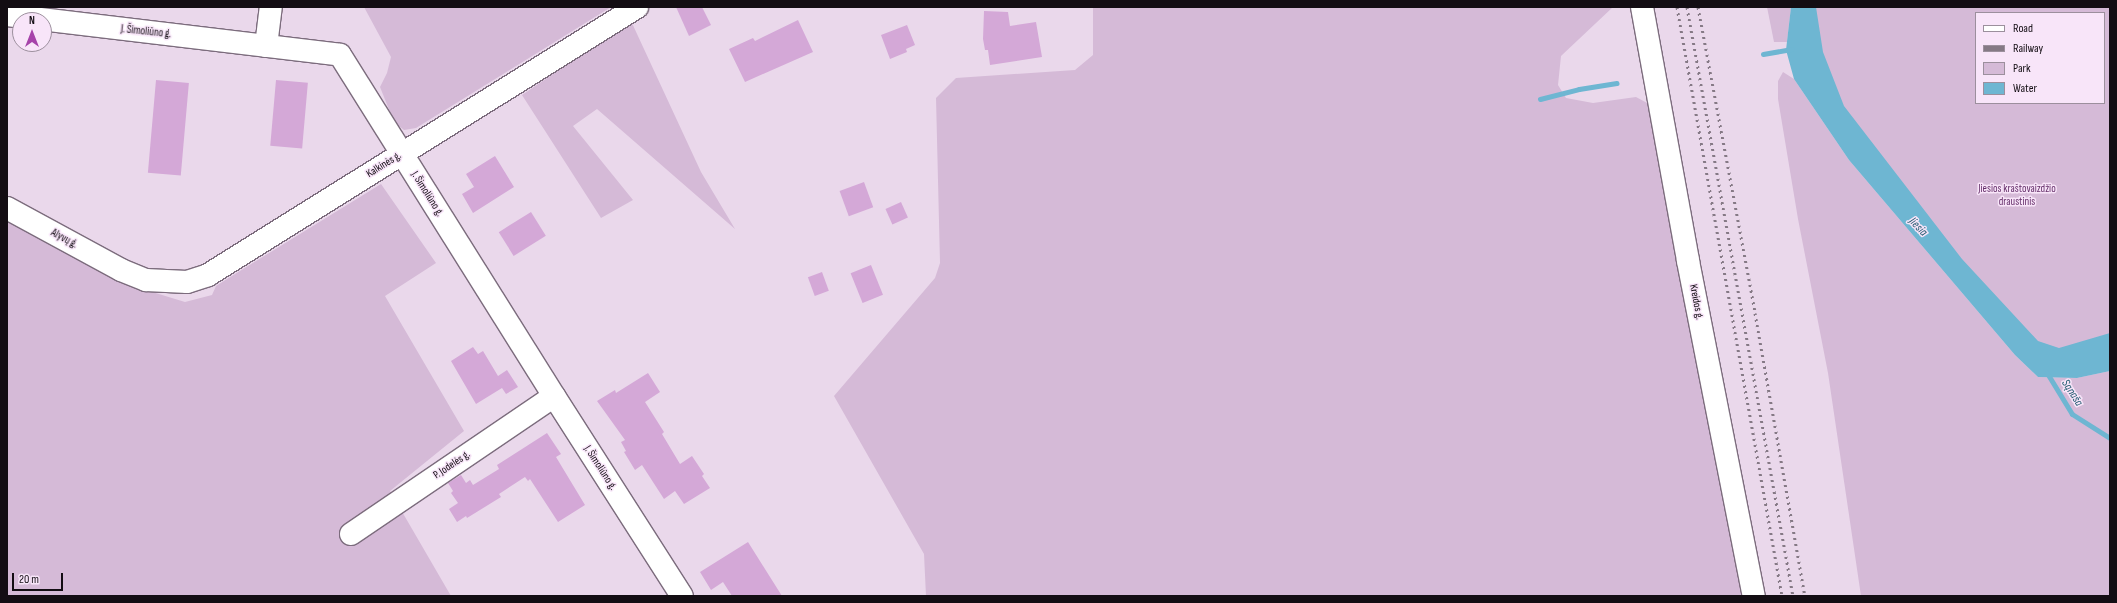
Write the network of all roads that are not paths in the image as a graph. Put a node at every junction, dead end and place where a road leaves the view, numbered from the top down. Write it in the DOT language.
graph roads {
  1 [pos="271,7"];
  2 [pos="637,7"];
  3 [pos="1642,7"];
  4 [pos="7,15"];
  5 [pos="266,46"];
  6 [pos="401,154"];
  7 [pos="7,208"];
  8 [pos="121,270"];
  9 [pos="554,396"];
  10 [pos="351,534"];
  11 [pos="682,596"];
  12 [pos="1754,596"];
  1 -- 5 [label="street"];
  2 -- 6 [label="street, Kalkinės g."];
  3 -- 12 [label="street, Kreidos g."];
  4 -- 5 [label="street, J. Šimoliūno g."];
  5 -- 6 [label="street, J. Šimoliūno g."];
  6 -- 8 [label="street, Kalkinės g."];
  6 -- 9 [label="street, J. Šimoliūno g."];
  7 -- 8 [label="street, Alyvų g."];
  9 -- 10 [label="street, P. Jodelės g."];
  9 -- 11 [label="street, J. Šimoliūno g."];
}
